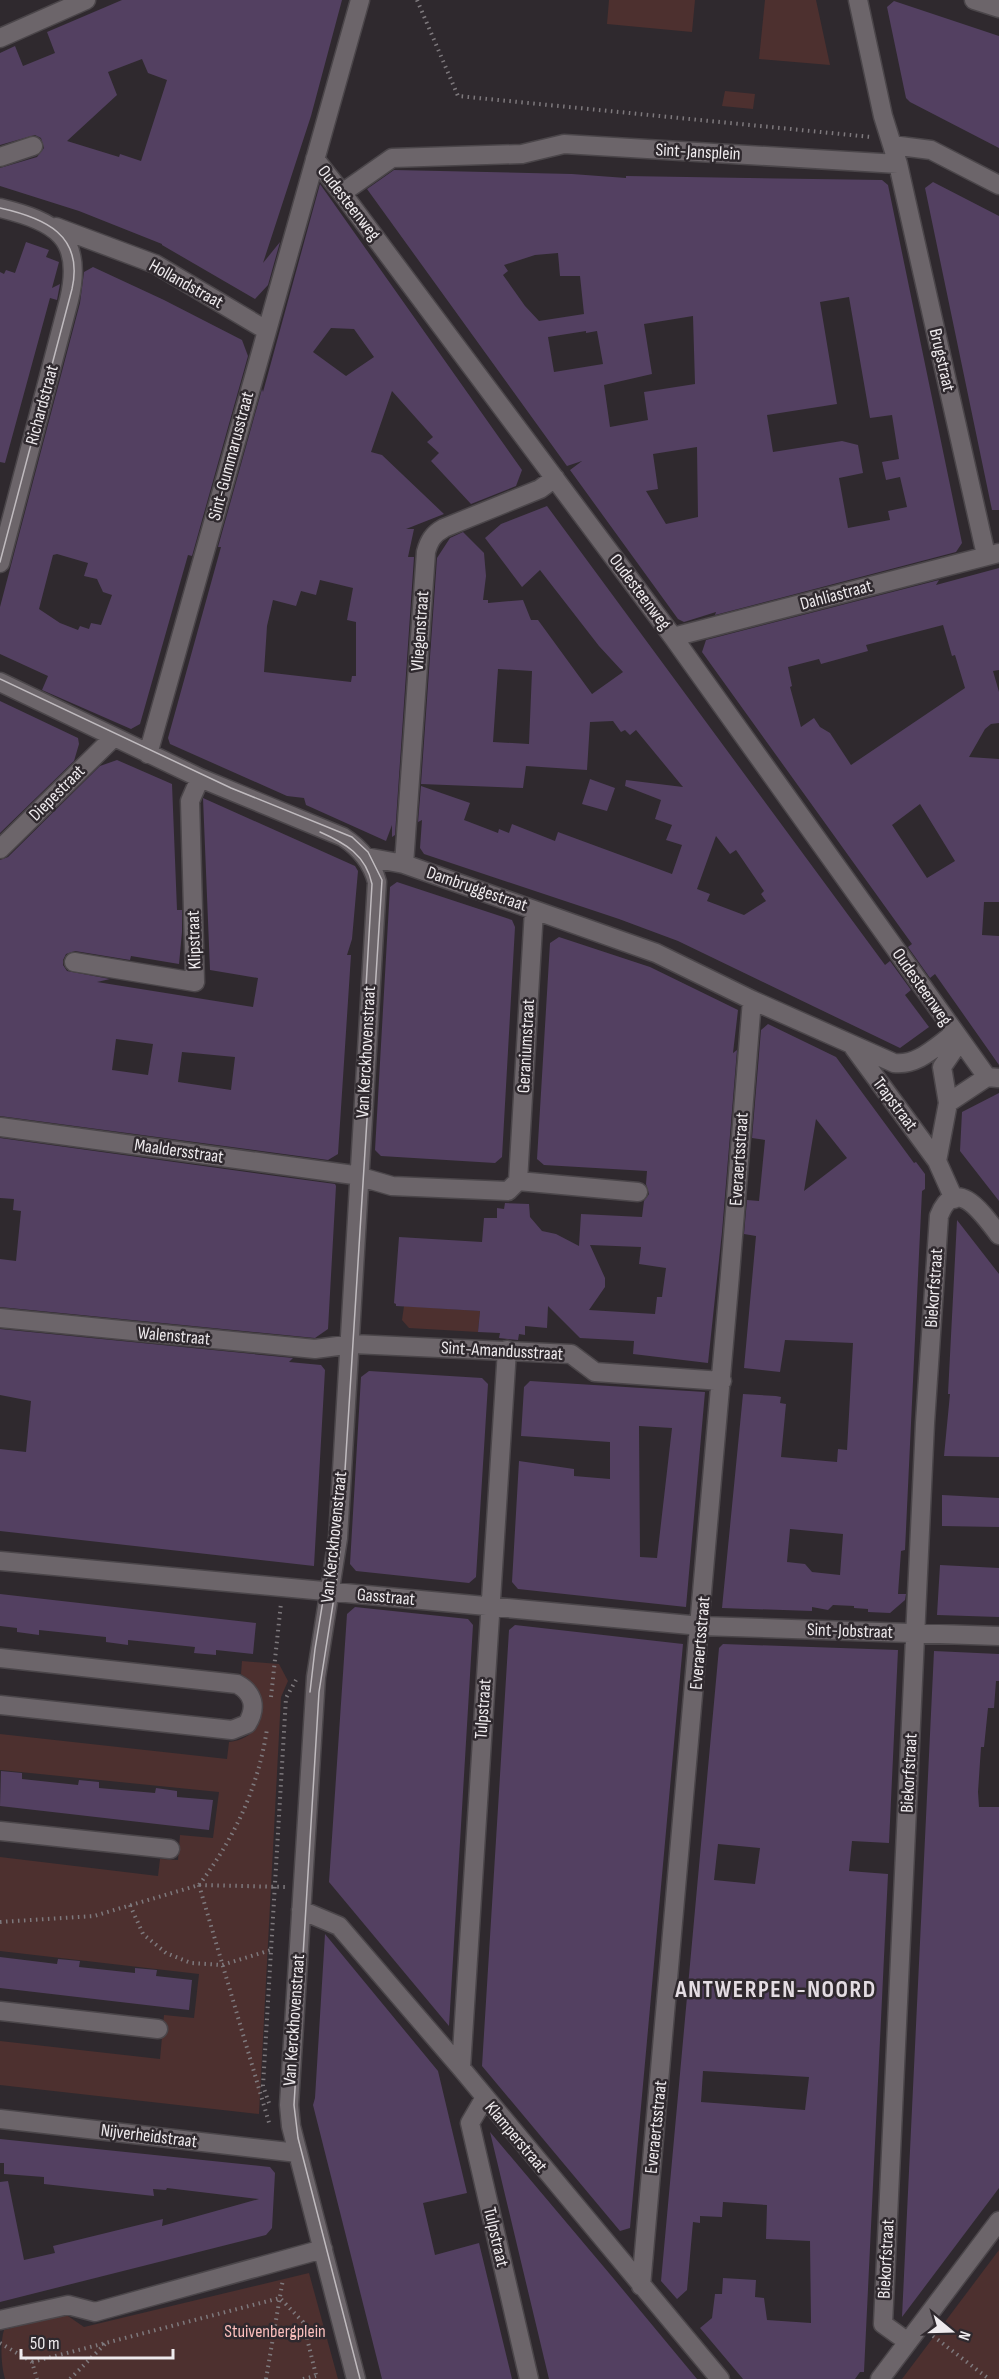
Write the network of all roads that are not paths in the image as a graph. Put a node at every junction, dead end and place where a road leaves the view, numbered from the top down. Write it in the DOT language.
graph roads {
  1 [pos="86,0"];
  2 [pos="360,0"];
  3 [pos="858,0"];
  4 [pos="974,0"];
  5 [pos="999,8"];
  6 [pos="0,38"];
  7 [pos="892,145"];
  8 [pos="33,146"];
  9 [pos="0,157"];
  10 [pos="315,159"];
  11 [pos="898,164"];
  12 [pos="999,184"];
  13 [pos="342,193"];
  14 [pos="0,208"];
  15 [pos="35,219"];
  16 [pos="69,246"];
  17 [pos="266,330"];
  18 [pos="555,478"];
  19 [pos="993,554"];
  20 [pos="0,563"];
  21 [pos="673,637"];
  22 [pos="0,682"];
  23 [pos="114,737"];
  24 [pos="148,754"];
  25 [pos="200,778"];
  26 [pos="0,849"];
  27 [pos="366,857"];
  28 [pos="404,864"];
  29 [pos="534,910"];
  30 [pos="74,962"];
  31 [pos="752,1000"];
  32 [pos="955,1033"];
  33 [pos="852,1046"];
  34 [pos="993,1078"];
  35 [pos="948,1103"];
  36 [pos="0,1127"];
  37 [pos="938,1161"];
  38 [pos="358,1177"];
  39 [pos="518,1181"];
  40 [pos="638,1192"];
  41 [pos="954,1199"];
  42 [pos="999,1235"];
  43 [pos="0,1318"];
  44 [pos="349,1344"];
  45 [pos="507,1350"];
  46 [pos="722,1381"];
  47 [pos="0,1560"];
  48 [pos="330,1591"];
  49 [pos="490,1606"];
  50 [pos="701,1626"];
  51 [pos="915,1634"];
  52 [pos="999,1636"];
  53 [pos="0,1658"];
  54 [pos="0,1705"];
  55 [pos="0,1831"];
  56 [pos="170,1849"];
  57 [pos="301,1911"];
  58 [pos="0,2011"];
  59 [pos="158,2029"];
  60 [pos="460,2068"];
  61 [pos="484,2098"];
  62 [pos="0,2119"];
  63 [pos="298,2153"];
  64 [pos="999,2221"];
  65 [pos="323,2249"];
  66 [pos="640,2286"];
  67 [pos="0,2320"];
  68 [pos="908,2342"];
  69 [pos="356,2379"];
  70 [pos="529,2379"];
  71 [pos="720,2379"];
  72 [pos="880,2379"];
  1 -- 6 [label="street"];
  2 -- 10 [label="street"];
  3 -- 7 [label="street"];
  4 -- 5 [label="street"];
  7 -- 11 [label="street"];
  7 -- 12 [label="street"];
  8 -- 9 [label="street"];
  10 -- 13 [label="street, Oudesteenweg"];
  10 -- 17 [label="street, Sint-Gummarusstraat"];
  11 -- 13 [label="street, Sint-Jansplein"];
  11 -- 19 [label="street, Brugstraat"];
  13 -- 18 [label="street, Oudesteenweg"];
  14 -- 15 [label="street, Hollandstraat"];
  15 -- 16 [label="street, Hollandstraat"];
  15 -- 17 [label="street, Hollandstraat"];
  16 -- 20 [label="street, Richardstraat"];
  17 -- 24 [label="street, Sint-Gummarusstraat"];
  18 -- 21 [label="street, Oudesteenweg"];
  18 -- 28 [label="street, Vliegenstraat"];
  19 -- 21 [label="street, Dahliastraat"];
  21 -- 32 [label="street, Oudesteenweg"];
  22 -- 23 [label="street"];
  23 -- 24 [label="street"];
  23 -- 26 [label="street, Diepestraat"];
  24 -- 25 [label="street"];
  25 -- 27 [label="street"];
  25 -- 30 [label="street, Klipstraat"];
  27 -- 28 [label="street, Dambruggestraat"];
  27 -- 38 [label="street, Van Kerckhovenstraat"];
  28 -- 29 [label="street, Dambruggestraat"];
  29 -- 31 [label="street, Dambruggestraat"];
  29 -- 39 [label="street, Geraniumstraat"];
  31 -- 33 [label="street, Dambruggestraat"];
  31 -- 46 [label="street, Everaertsstraat"];
  32 -- 33 [label="street, Dambruggestraat"];
  32 -- 34 [label="street"];
  32 -- 35 [label="street"];
  33 -- 37 [label="street, Trapstraat"];
  34 -- 35 [label="street"];
  35 -- 37 [label="street, Trapstraat"];
  36 -- 38 [label="street, Maaldersstraat"];
  37 -- 41 [label="street, Trapstraat"];
  38 -- 39 [label="street, Maaldersstraat"];
  38 -- 44 [label="street, Van Kerckhovenstraat"];
  39 -- 40 [label="street"];
  41 -- 42 [label="street"];
  41 -- 51 [label="street, Biekorfstraat"];
  43 -- 44 [label="street, Walenstraat"];
  44 -- 45 [label="street, Sint-Amandusstraat"];
  44 -- 48 [label="street, Van Kerckhovenstraat"];
  45 -- 46 [label="street, Sint-Amandusstraat"];
  45 -- 49 [label="street, Tulpstraat"];
  46 -- 50 [label="street, Everaertsstraat"];
  47 -- 48 [label="street, Gasstraat"];
  48 -- 49 [label="street, Gasstraat"];
  48 -- 57 [label="street, Van Kerckhovenstraat"];
  49 -- 50 [label="street, Gasstraat"];
  49 -- 60 [label="street, Tulpstraat"];
  50 -- 51 [label="street, Sint-Jobstraat"];
  50 -- 66 [label="street, Everaertsstraat"];
  51 -- 52 [label="street, Sint-Jobstraat"];
  51 -- 68 [label="street, Biekorfstraat"];
  53 -- 54 [label="street"];
  55 -- 56 [label="street"];
  57 -- 60 [label="street, Klamperstraat"];
  57 -- 63 [label="street, Van Kerckhovenstraat"];
  58 -- 59 [label="street"];
  60 -- 61 [label="street, Klamperstraat"];
  61 -- 66 [label="street, Klamperstraat"];
  61 -- 70 [label="street, Tulpstraat"];
  62 -- 63 [label="street, Nijverheidstraat"];
  63 -- 65 [label="street, Van Kerckhovenstraat"];
  64 -- 68 [label="street"];
  65 -- 67 [label="street"];
  65 -- 69 [label="street"];
  66 -- 71 [label="street, Klamperstraat"];
  68 -- 72 [label="street"];
}
